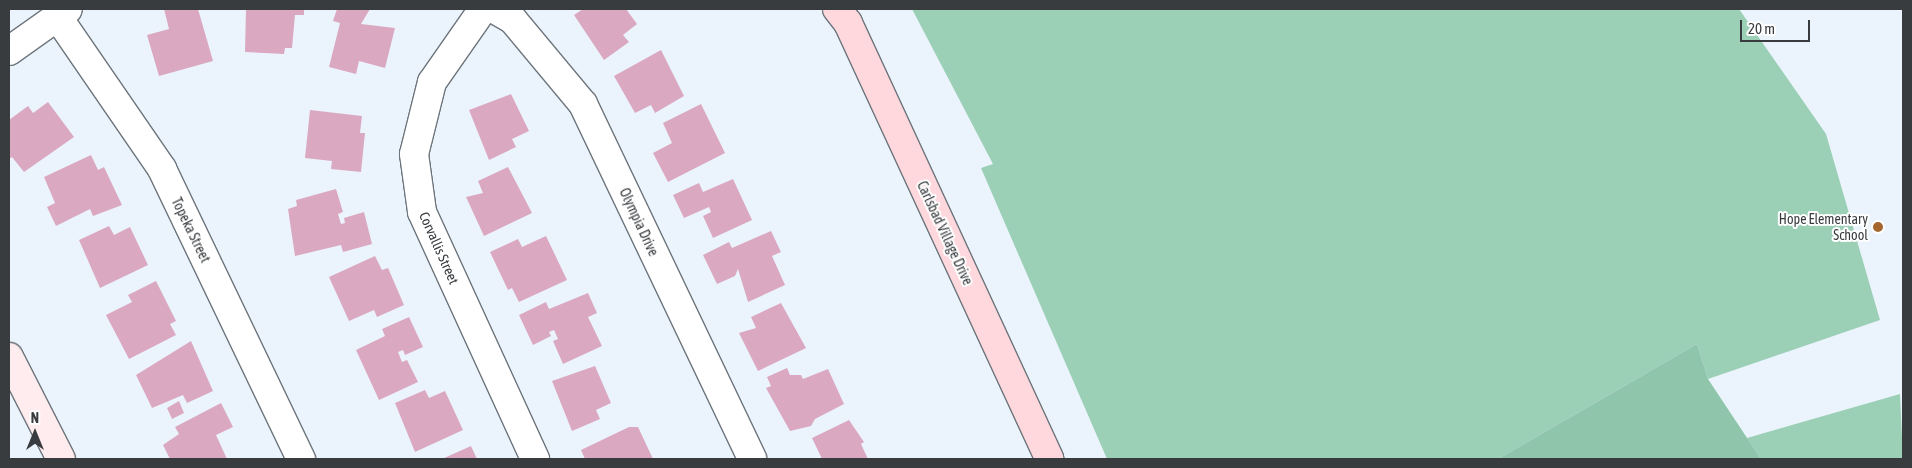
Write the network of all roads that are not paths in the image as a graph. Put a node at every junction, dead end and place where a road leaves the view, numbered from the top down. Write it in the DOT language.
graph roads {
  1 [pos="483,9"];
  2 [pos="494,9"];
  3 [pos="837,9"];
  4 [pos="62,12"];
  5 [pos="9,50"];
  6 [pos="9,357"];
  7 [pos="60,459"];
  8 [pos="301,459"];
  9 [pos="536,459"];
  10 [pos="752,459"];
  11 [pos="1049,459"];
  1 -- 9 [label="street, Corvallis Street"];
  2 -- 10 [label="street, Olympia Drive"];
  3 -- 11 [label="main road, Carlsbad Village Drive"];
  4 -- 5 [label="street"];
  4 -- 8 [label="street, Topeka Street"];
  6 -- 7 [label="main road"];
}
